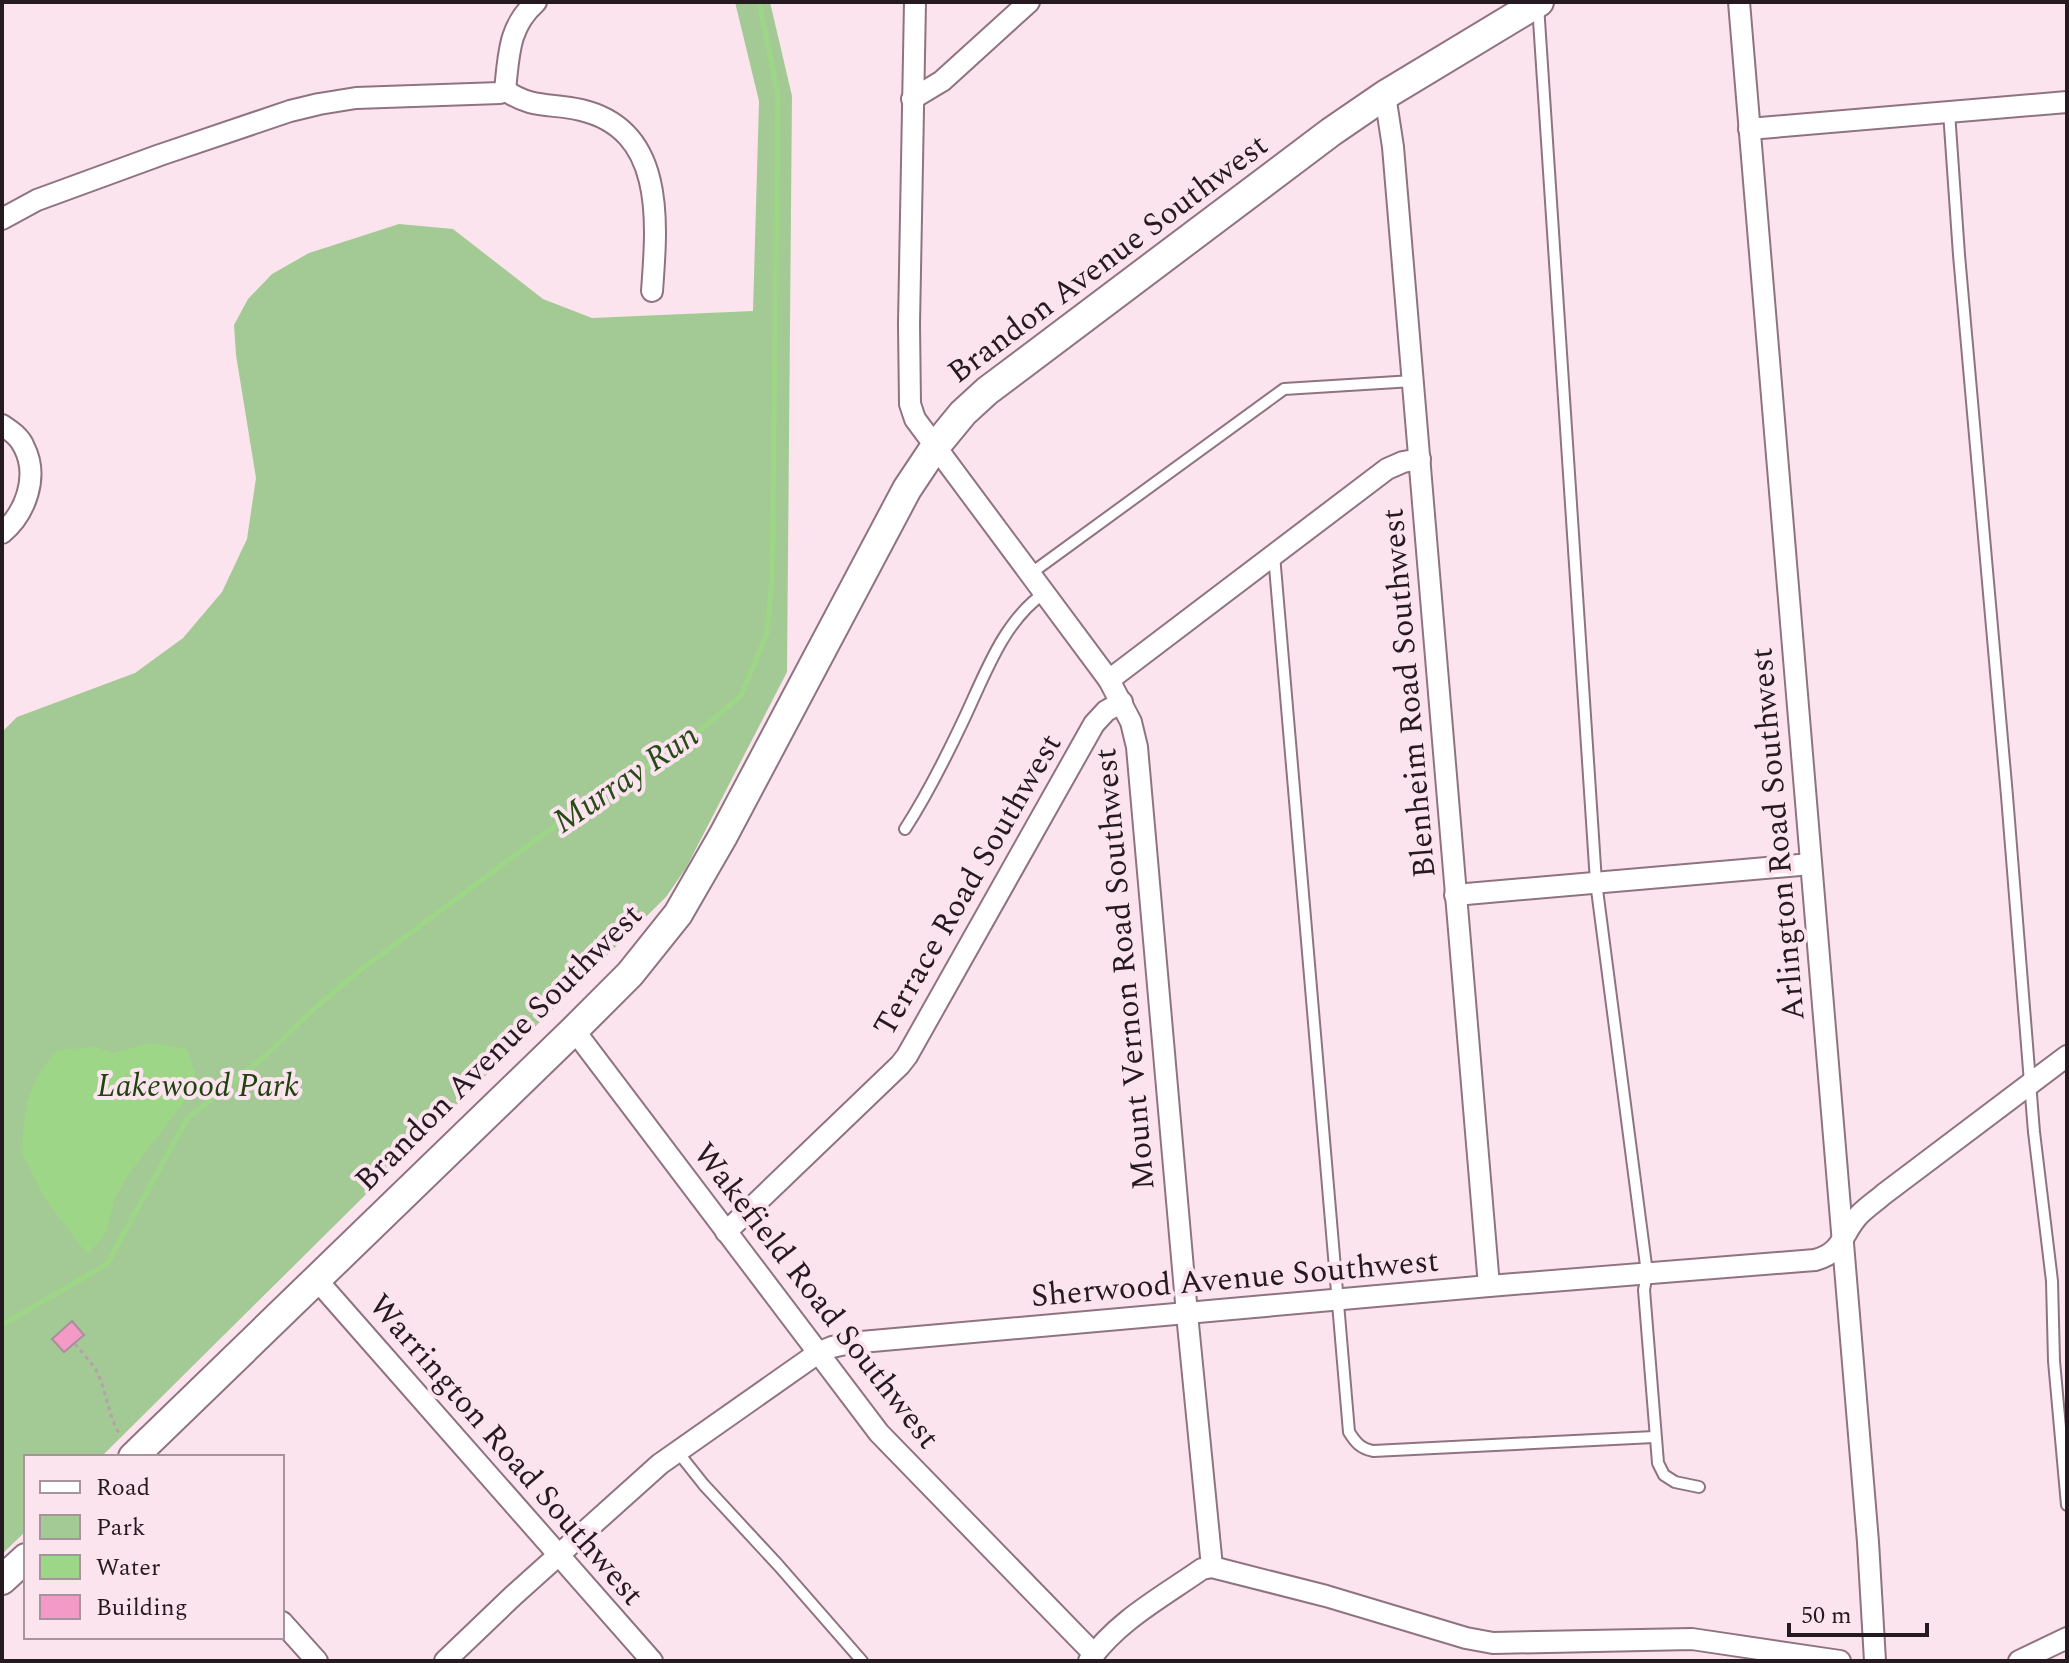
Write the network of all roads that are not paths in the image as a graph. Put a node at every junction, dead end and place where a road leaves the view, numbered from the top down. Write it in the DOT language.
graph roads {
  1 [pos="536,2"];
  2 [pos="915,2"];
  3 [pos="1029,2"];
  4 [pos="1539,2"];
  5 [pos="1739,2"];
  6 [pos="505,90"];
  7 [pos="1385,95"];
  8 [pos="912,99"];
  9 [pos="2067,102"];
  10 [pos="1949,112"];
  11 [pos="1749,129"];
  12 [pos="2,219"];
  13 [pos="652,291"];
  14 [pos="1413,381"];
  15 [pos="2,425"];
  16 [pos="935,447"];
  17 [pos="1420,459"];
  18 [pos="2,533"];
  19 [pos="1274,555"];
  20 [pos="1030,574"];
  21 [pos="1044,593"];
  22 [pos="1109,680"];
  23 [pos="1122,702"];
  24 [pos="905,829"];
  25 [pos="1811,864"];
  26 [pos="1596,882"];
  27 [pos="1455,895"];
  28 [pos="574,1030"];
  29 [pos="2067,1056"];
  30 [pos="2030,1084"];
  31 [pos="726,1232"];
  32 [pos="1843,1241"];
  33 [pos="1647,1273"];
  34 [pos="316,1279"];
  35 [pos="1489,1286"];
  36 [pos="1339,1300"];
  37 [pos="1187,1314"];
  38 [pos="818,1353"];
  39 [pos="1654,1437"];
  40 [pos="677,1451"];
  41 [pos="136,1455"];
  42 [pos="1699,1487"];
  43 [pos="2067,1505"];
  44 [pos="557,1555"];
  45 [pos="24,1560"];
  46 [pos="1212,1567"];
  47 [pos="2,1580"];
  48 [pos="284,1624"];
  49 [pos="2067,1638"];
  50 [pos="1092,1657"];
  51 [pos="317,1661"];
  52 [pos="445,1661"];
  53 [pos="652,1661"];
  54 [pos="862,1661"];
  55 [pos="1840,1661"];
  56 [pos="1875,1661"];
  57 [pos="2019,1661"];
  1 -- 6 [label="street"];
  2 -- 8 [label="street, Mount Vernon Road Southwest"];
  3 -- 8 [label="street"];
  4 -- 7 [label="main road, Brandon Avenue Southwest"];
  4 -- 26 [label="lane"];
  5 -- 11 [label="street, Arlington Road Southwest"];
  6 -- 12 [label="street"];
  6 -- 13 [label="street"];
  7 -- 14 [label="street, Blenheim Road Southwest"];
  7 -- 16 [label="main road, Brandon Avenue Southwest"];
  8 -- 16 [label="street, Mount Vernon Road Southwest"];
  9 -- 10 [label="street"];
  10 -- 11 [label="street"];
  10 -- 30 [label="lane"];
  11 -- 25 [label="street, Arlington Road Southwest"];
  14 -- 17 [label="street, Blenheim Road Southwest"];
  14 -- 20 [label="lane"];
  15 -- 18 [label="street"];
  16 -- 20 [label="street, Mount Vernon Road Southwest"];
  16 -- 28 [label="main road, Brandon Avenue Southwest"];
  17 -- 19 [label="street"];
  17 -- 27 [label="street, Blenheim Road Southwest"];
  19 -- 22 [label="street"];
  19 -- 36 [label="lane"];
  20 -- 21 [label="street, Mount Vernon Road Southwest"];
  21 -- 22 [label="street, Mount Vernon Road Southwest"];
  21 -- 24 [label="lane"];
  22 -- 23 [label="street, Mount Vernon Road Southwest"];
  23 -- 31 [label="street, Terrace Road Southwest"];
  23 -- 37 [label="street, Mount Vernon Road Southwest"];
  25 -- 26 [label="street"];
  25 -- 32 [label="street, Arlington Road Southwest"];
  26 -- 27 [label="street"];
  26 -- 33 [label="lane"];
  27 -- 35 [label="street, Blenheim Road Southwest"];
  28 -- 31 [label="street, Wakefield Road Southwest"];
  28 -- 34 [label="main road, Brandon Avenue Southwest"];
  29 -- 30 [label="street, Sherwood Avenue Southwest"];
  30 -- 32 [label="street, Sherwood Avenue Southwest"];
  30 -- 43 [label="lane"];
  31 -- 38 [label="street, Wakefield Road Southwest"];
  32 -- 33 [label="street, Sherwood Avenue Southwest"];
  32 -- 56 [label="street, Arlington Road Southwest"];
  33 -- 35 [label="street, Sherwood Avenue Southwest"];
  33 -- 39 [label="lane"];
  34 -- 41 [label="main road, Brandon Avenue Southwest"];
  34 -- 44 [label="street, Warrington Road Southwest"];
  35 -- 36 [label="street, Sherwood Avenue Southwest"];
  36 -- 37 [label="street, Sherwood Avenue Southwest"];
  36 -- 39 [label="lane"];
  37 -- 38 [label="street, Sherwood Avenue Southwest"];
  37 -- 46 [label="street, Mount Vernon Road Southwest"];
  38 -- 40 [label="street, Sherwood Avenue Southwest"];
  38 -- 50 [label="street, Wakefield Road Southwest"];
  39 -- 42 [label="lane"];
  40 -- 44 [label="street, Sherwood Avenue Southwest"];
  40 -- 54 [label="lane"];
  44 -- 52 [label="street, Sherwood Avenue Southwest"];
  44 -- 53 [label="street, Warrington Road Southwest"];
  45 -- 47 [label="main road"];
  46 -- 50 [label="street"];
  46 -- 55 [label="street"];
  48 -- 51 [label="street"];
  49 -- 57 [label="street"];
}
